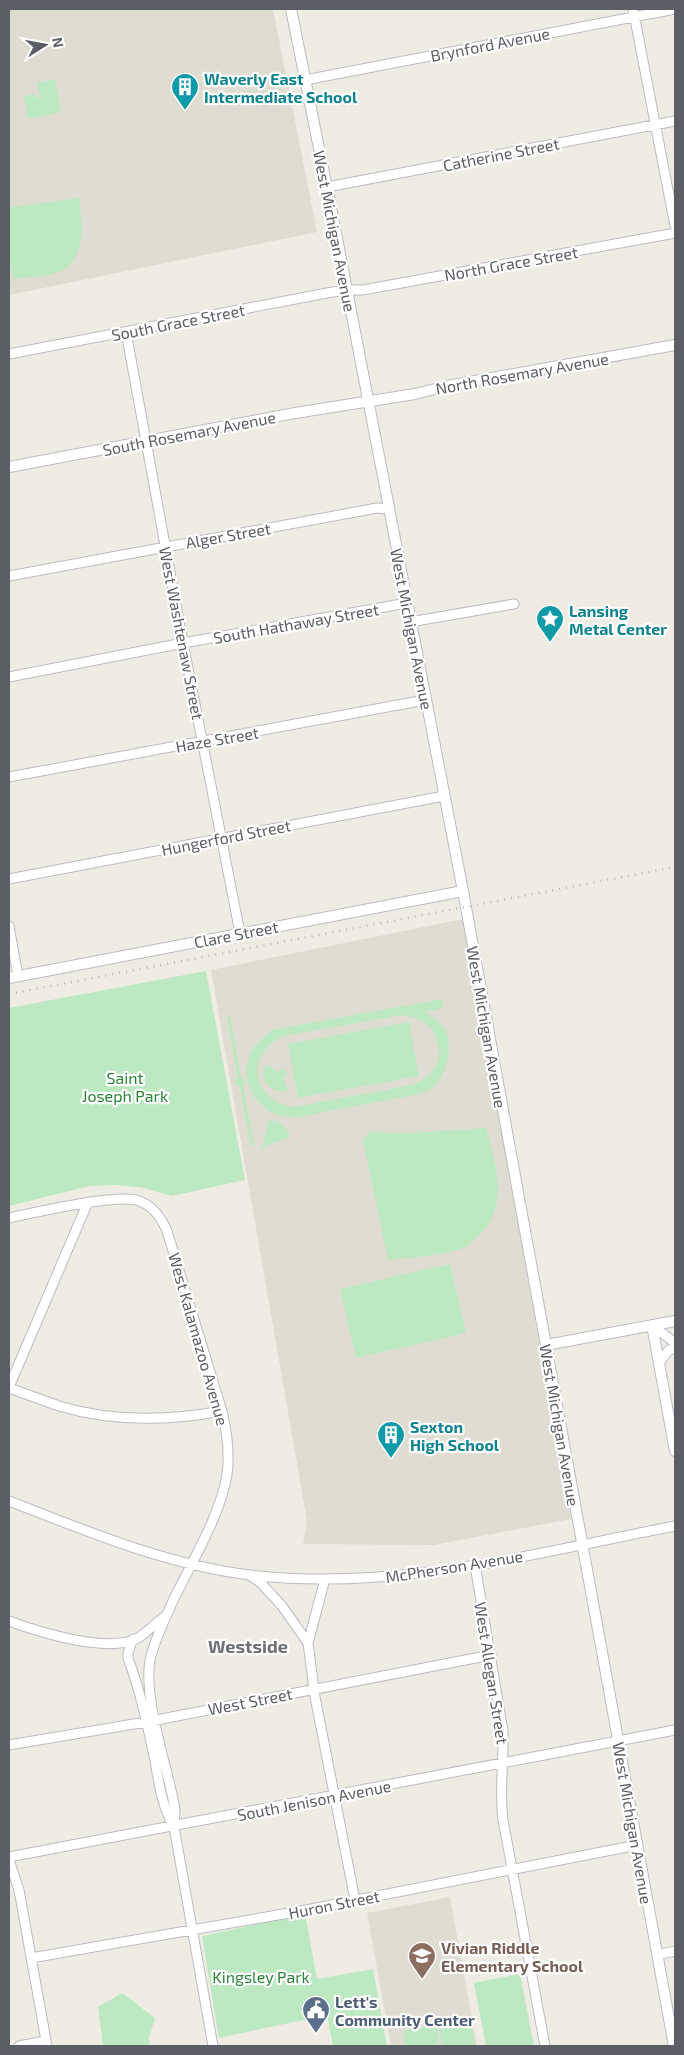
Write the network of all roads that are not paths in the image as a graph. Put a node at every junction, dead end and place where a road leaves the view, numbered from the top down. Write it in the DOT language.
graph roads {
  1 [pos="291,9"];
  2 [pos="675,9"];
  3 [pos="634,13"];
  4 [pos="305,80"];
  5 [pos="675,121"];
  6 [pos="656,125"];
  7 [pos="327,187"];
  8 [pos="675,226"];
  9 [pos="675,233"];
  10 [pos="346,290"];
  11 [pos="126,332"];
  12 [pos="675,345"];
  13 [pos="9,354"];
  14 [pos="369,401"];
  15 [pos="146,442"];
  16 [pos="9,468"];
  17 [pos="389,509"];
  18 [pos="165,546"];
  19 [pos="9,576"];
  20 [pos="407,603"];
  21 [pos="514,604"];
  22 [pos="410,622"];
  23 [pos="183,643"];
  24 [pos="9,677"];
  25 [pos="425,700"];
  26 [pos="202,741"];
  27 [pos="9,777"];
  28 [pos="444,796"];
  29 [pos="221,838"];
  30 [pos="9,879"];
  31 [pos="463,891"];
  32 [pos="9,926"];
  33 [pos="240,933"];
  34 [pos="14,977"];
  35 [pos="88,1202"];
  36 [pos="9,1218"];
  37 [pos="675,1321"];
  38 [pos="652,1325"];
  39 [pos="675,1343"];
  40 [pos="546,1345"];
  41 [pos="675,1348"];
  42 [pos="659,1363"];
  43 [pos="9,1387"];
  44 [pos="222,1410"];
  45 [pos="675,1451"];
  46 [pos="9,1501"];
  47 [pos="675,1526"];
  48 [pos="581,1544"];
  49 [pos="191,1563"];
  50 [pos="474,1565"];
  51 [pos="248,1575"];
  52 [pos="325,1578"];
  53 [pos="167,1614"];
  54 [pos="9,1621"];
  55 [pos="133,1639"];
  56 [pos="308,1644"];
  57 [pos="491,1655"];
  58 [pos="314,1688"];
  59 [pos="151,1721"];
  60 [pos="675,1730"];
  61 [pos="618,1742"];
  62 [pos="9,1745"];
  63 [pos="502,1764"];
  64 [pos="334,1796"];
  65 [pos="174,1827"];
  66 [pos="637,1845"];
  67 [pos="9,1859"];
  68 [pos="512,1869"];
  69 [pos="355,1900"];
  70 [pos="192,1930"];
  71 [pos="675,1951"];
  72 [pos="657,1955"];
  73 [pos="31,1958"];
  74 [pos="46,2044"];
  75 [pos="18,2046"];
  76 [pos="213,2046"];
  77 [pos="545,2046"];
  78 [pos="674,2046"];
  1 -- 4 [label="street, West Michigan Avenue"];
  2 -- 3 [label="street, Brynford Avenue"];
  3 -- 4 [label="street, Brynford Avenue"];
  3 -- 6 [label="street"];
  4 -- 7 [label="street, West Michigan Avenue"];
  5 -- 6 [label="street, Catherine Street"];
  6 -- 7 [label="street, Catherine Street"];
  6 -- 8 [label="street"];
  7 -- 10 [label="street, West Michigan Avenue"];
  9 -- 10 [label="street, North Grace Street"];
  10 -- 11 [label="street, South Grace Street"];
  10 -- 14 [label="street, West Michigan Avenue"];
  11 -- 13 [label="street, South Grace Street"];
  11 -- 15 [label="street, West Washtenaw Street"];
  12 -- 14 [label="street, North Rosemary Avenue"];
  14 -- 15 [label="street, South Rosemary Avenue"];
  14 -- 17 [label="street, West Michigan Avenue"];
  15 -- 16 [label="street, South Rosemary Avenue"];
  15 -- 18 [label="street, West Washtenaw Street"];
  17 -- 18 [label="street, Alger Street"];
  17 -- 20 [label="street, West Michigan Avenue"];
  18 -- 19 [label="street, Alger Street"];
  18 -- 23 [label="street, West Washtenaw Street"];
  20 -- 22 [label="street, West Michigan Avenue"];
  20 -- 23 [label="street, South Hathaway Street"];
  21 -- 22 [label="street"];
  22 -- 25 [label="street, West Michigan Avenue"];
  23 -- 24 [label="street, South Hathaway Street"];
  23 -- 26 [label="street, West Washtenaw Street"];
  25 -- 26 [label="street, Haze Street"];
  25 -- 28 [label="street, West Michigan Avenue"];
  26 -- 27 [label="street, Haze Street"];
  26 -- 29 [label="street, West Washtenaw Street"];
  28 -- 29 [label="street, Hungerford Street"];
  28 -- 31 [label="street, West Michigan Avenue"];
  29 -- 30 [label="street, Hungerford Street"];
  29 -- 33 [label="street, West Washtenaw Street"];
  31 -- 33 [label="street, Clare Street"];
  31 -- 40 [label="street, West Michigan Avenue"];
  32 -- 34 [label="street"];
  33 -- 34 [label="street, Clare Street"];
  35 -- 36 [label="street, West Kalamazoo Avenue"];
  35 -- 43 [label="street"];
  35 -- 44 [label="street, West Kalamazoo Avenue"];
  37 -- 38 [label="street"];
  38 -- 39 [label="street"];
  38 -- 40 [label="street"];
  38 -- 42 [label="street"];
  40 -- 48 [label="street, West Michigan Avenue"];
  41 -- 42 [label="street"];
  42 -- 45 [label="street"];
  43 -- 44 [label="street"];
  44 -- 49 [label="street, West Kalamazoo Avenue"];
  46 -- 49 [label="street, McPherson Avenue"];
  47 -- 48 [label="street, McPherson Avenue"];
  48 -- 50 [label="street, McPherson Avenue"];
  48 -- 61 [label="street, West Michigan Avenue"];
  49 -- 51 [label="street, McPherson Avenue"];
  49 -- 53 [label="street, West Kalamazoo Avenue"];
  50 -- 52 [label="street, McPherson Avenue"];
  50 -- 57 [label="street, West Allegan Street"];
  51 -- 52 [label="street, McPherson Avenue"];
  51 -- 56 [label="street"];
  52 -- 56 [label="street"];
  53 -- 55 [label="street"];
  53 -- 59 [label="street, West Kalamazoo Avenue"];
  54 -- 55 [label="street"];
  55 -- 59 [label="street"];
  56 -- 58 [label="street"];
  57 -- 58 [label="street, West Street"];
  57 -- 63 [label="street, West Allegan Street"];
  58 -- 59 [label="street, West Street"];
  58 -- 64 [label="street"];
  59 -- 62 [label="street, West Street"];
  59 -- 65 [label="street"];
  60 -- 61 [label="street, South Jenison Avenue"];
  61 -- 63 [label="street, South Jenison Avenue"];
  61 -- 66 [label="street, West Michigan Avenue"];
  63 -- 64 [label="street, South Jenison Avenue"];
  63 -- 68 [label="street, West Allegan Street"];
  64 -- 65 [label="street, South Jenison Avenue"];
  64 -- 69 [label="street"];
  65 -- 67 [label="street, South Jenison Avenue"];
  65 -- 70 [label="street"];
  66 -- 68 [label="street, Huron Street"];
  66 -- 72 [label="street, West Michigan Avenue"];
  67 -- 73 [label="street"];
  68 -- 69 [label="street, Huron Street"];
  68 -- 77 [label="street, West Allegan Street"];
  69 -- 70 [label="street, Huron Street"];
  70 -- 73 [label="street, Huron Street"];
  70 -- 76 [label="street"];
  71 -- 72 [label="street"];
  72 -- 78 [label="street, West Michigan Avenue"];
  73 -- 74 [label="street"];
  74 -- 75 [label="street"];
}
